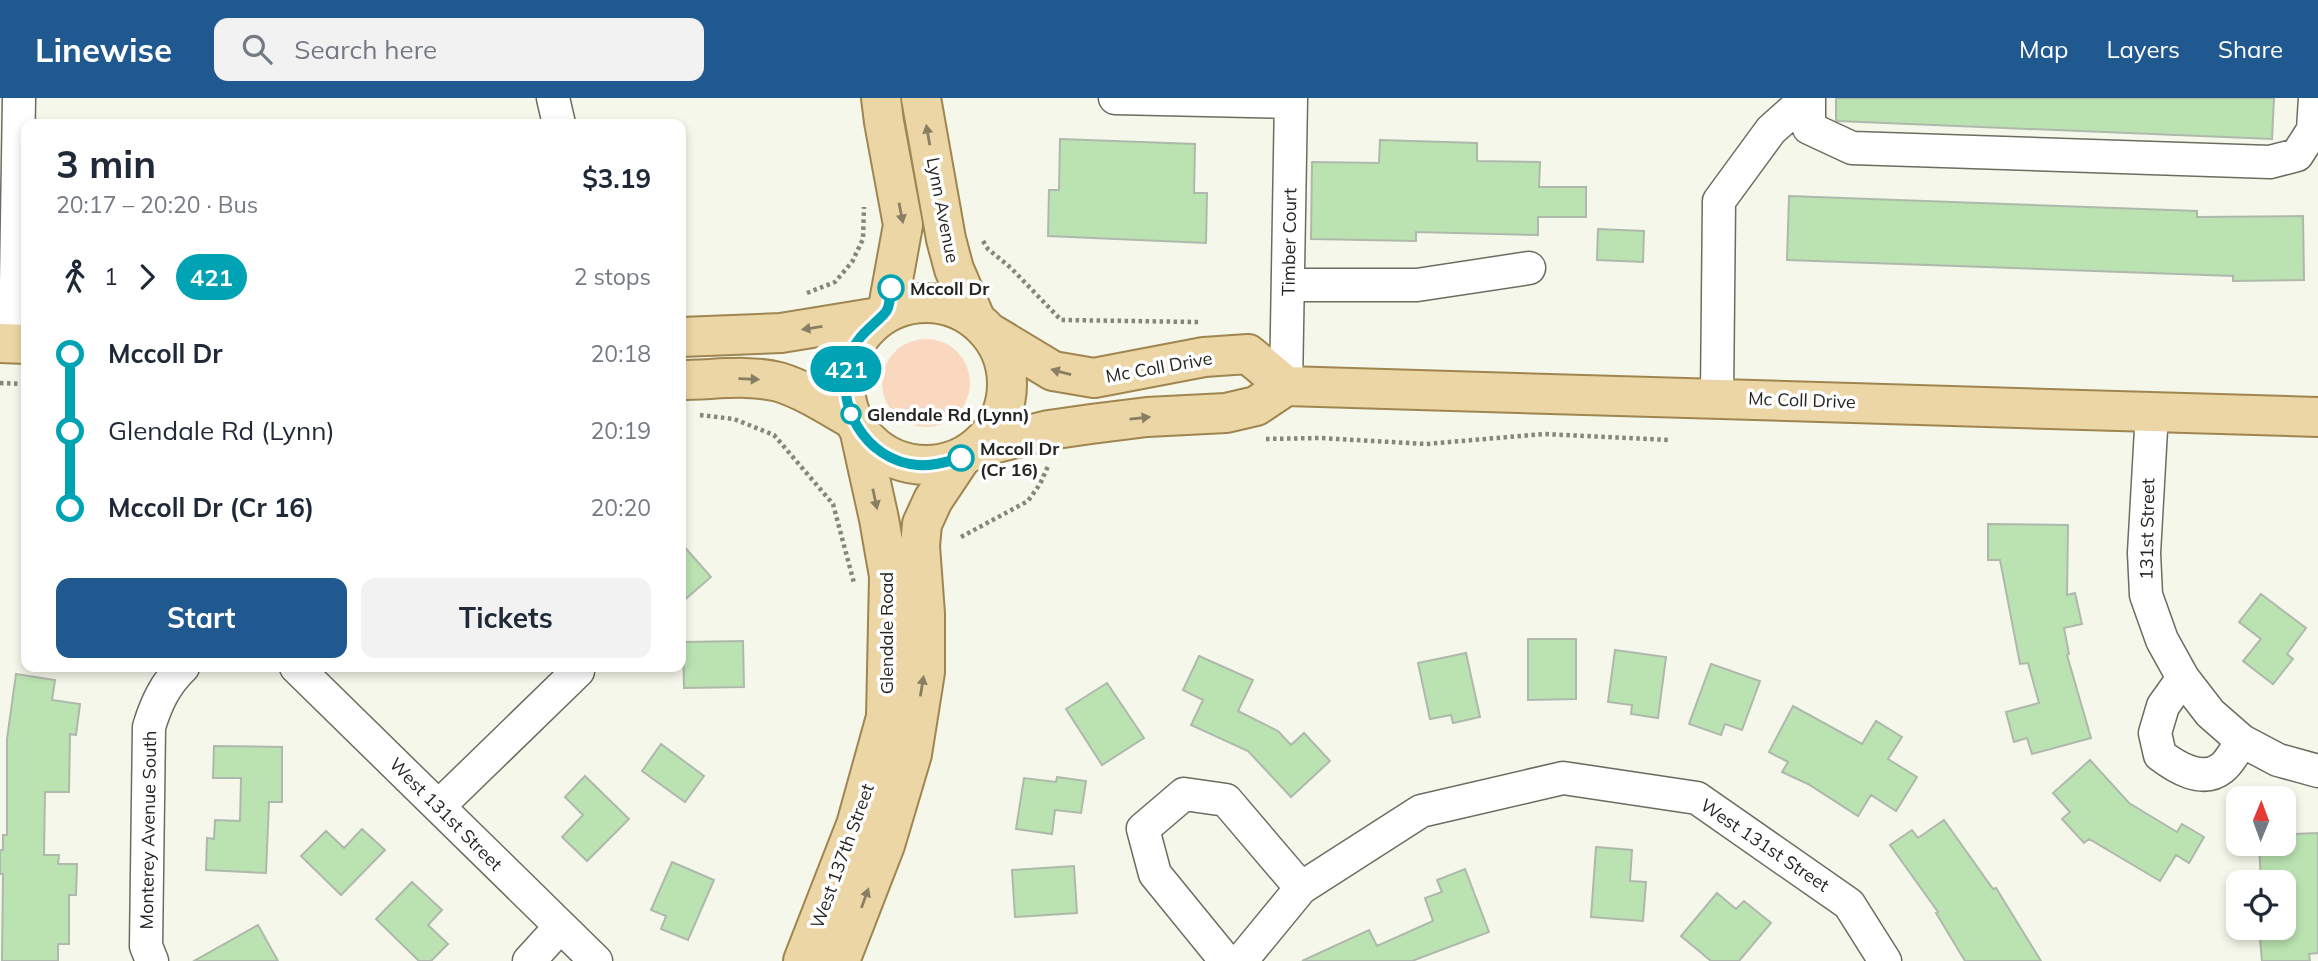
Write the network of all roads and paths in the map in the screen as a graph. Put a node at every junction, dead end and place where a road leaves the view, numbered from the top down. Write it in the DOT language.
graph roads {
  1 [pos="19,98"];
  2 [pos="553,98"];
  3 [pos="881,98"];
  4 [pos="921,98"];
  5 [pos="1115,98"];
  6 [pos="1808,98"];
  7 [pos="2315,98"];
  8 [pos="1291,100"];
  9 [pos="558,119"];
  10 [pos="864,197"];
  11 [pos="982,239"];
  12 [pos="1530,268"];
  13 [pos="1288,285"];
  14 [pos="800,296"];
  15 [pos="883,315"];
  16 [pos="1208,322"];
  17 [pos="983,326"];
  18 [pos="686,337"];
  19 [pos="14,344"];
  20 [pos="0,383"];
  21 [pos="21,384"];
  22 [pos="1286,386"];
  23 [pos="687,397"];
  24 [pos="1717,397"];
  25 [pos="2152,412"];
  26 [pos="2318,417"];
  27 [pos="856,426"];
  28 [pos="1256,439"];
  29 [pos="1670,440"];
  30 [pos="969,453"];
  31 [pos="1049,463"];
  32 [pos="961,537"];
  33 [pos="855,586"];
  34 [pos="177,672"];
  35 [pos="301,672"];
  36 [pos="577,672"];
  37 [pos="2183,678"];
  38 [pos="2242,741"];
  39 [pos="895,752"];
  40 [pos="2318,771"];
  41 [pos="439,806"];
  42 [pos="1301,888"];
  43 [pos="560,927"];
  44 [pos="152,961"];
  45 [pos="528,961"];
  46 [pos="596,961"];
  47 [pos="803,961"];
  48 [pos="840,961"];
  49 [pos="1226,961"];
  50 [pos="1241,961"];
  51 [pos="1885,961"];
  1 -- 19 [label="street"];
  2 -- 9 [label="street"];
  3 -- 15 [label="main road, one-way"];
  17 -- 4 [label="main road, Lynn Avenue, one-way"];
  5 -- 8 [label="street"];
  6 -- 7 [label="street"];
  6 -- 24 [label="street"];
  8 -- 13 [label="street, Timber Court"];
  10 -- 14 [label="path"];
  11 -- 16 [label="path"];
  12 -- 13 [label="street"];
  13 -- 22 [label="street, Timber Court"];
  15 -- 17 [label="main road"];
  15 -- 18 [label="main road, one-way"];
  15 -- 27 [label="main road"];
  22 -- 17 [label="main road, Mc Coll Drive, one-way"];
  17 -- 30 [label="main road"];
  20 -- 21 [label="path"];
  22 -- 24 [label="main road, Mc Coll Drive"];
  30 -- 22 [label="main road, one-way"];
  23 -- 27 [label="main road, one-way"];
  23 -- 33 [label="path"];
  24 -- 25 [label="main road, Mc Coll Drive"];
  25 -- 26 [label="main road, Mc Coll Drive"];
  25 -- 37 [label="street, 131st Street"];
  27 -- 30 [label="main road"];
  27 -- 39 [label="main road, Glendale Road, one-way"];
  28 -- 29 [label="path"];
  39 -- 30 [label="main road, Glendale Road, one-way"];
  31 -- 32 [label="path"];
  34 -- 44 [label="street, Monterey Avenue South"];
  35 -- 41 [label="street, West 131st Street"];
  36 -- 41 [label="street"];
  37 -- 38 [label="street, 131st Street"];
  37 -- 38 [label="street"];
  38 -- 40 [label="street, 131st Street"];
  39 -- 47 [label="main road, West 137th Street"];
  48 -- 39 [label="main road, West 137th Street, one-way"];
  41 -- 43 [label="street, West 131st Street"];
  42 -- 49 [label="street"];
  42 -- 50 [label="street, West 131st Street"];
  42 -- 51 [label="street, West 131st Street"];
  43 -- 45 [label="street"];
  43 -- 46 [label="street, West 131st Street"];
}
